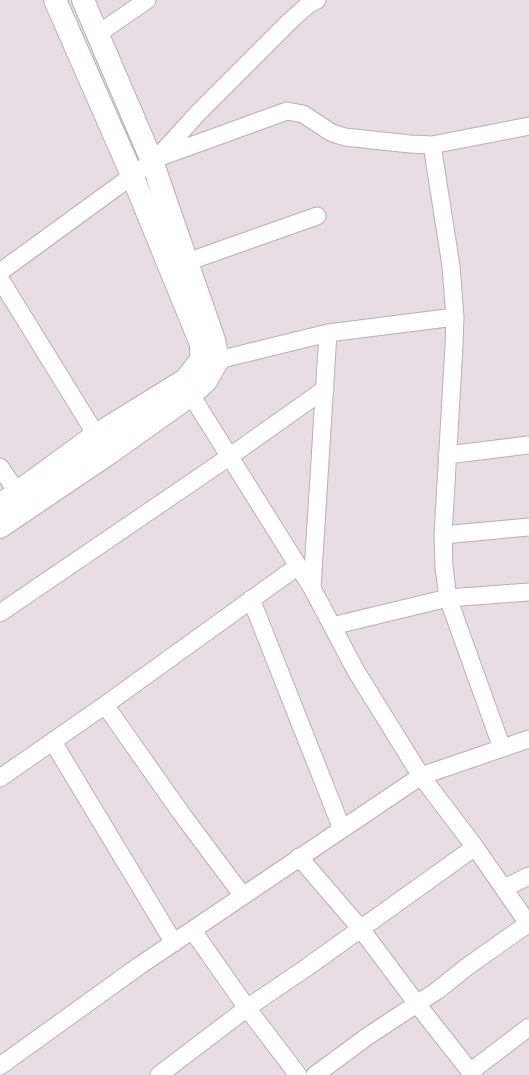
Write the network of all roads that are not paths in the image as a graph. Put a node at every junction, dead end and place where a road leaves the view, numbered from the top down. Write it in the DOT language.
graph roads {
  1 [pos="55,0"];
  2 [pos="83,0"];
  3 [pos="147,0"];
  4 [pos="317,0"];
  5 [pos="98,34"];
  6 [pos="529,126"];
  7 [pos="432,145"];
  8 [pos="155,159"];
  9 [pos="132,175"];
  10 [pos="317,216"];
  11 [pos="187,262"];
  12 [pos="0,272"];
  13 [pos="0,279"];
  14 [pos="455,317"];
  15 [pos="328,333"];
  16 [pos="209,360"];
  17 [pos="188,388"];
  18 [pos="325,389"];
  19 [pos="96,435"];
  20 [pos="529,445"];
  21 [pos="108,454"];
  22 [pos="447,455"];
  23 [pos="229,457"];
  24 [pos="0,467"];
  25 [pos="8,498"];
  26 [pos="0,527"];
  27 [pos="529,527"];
  28 [pos="443,535"];
  29 [pos="298,566"];
  30 [pos="312,588"];
  31 [pos="529,592"];
  32 [pos="448,598"];
  33 [pos="251,599"];
  34 [pos="0,613"];
  35 [pos="332,626"];
  36 [pos="105,705"];
  37 [pos="529,739"];
  38 [pos="53,742"];
  39 [pos="502,748"];
  40 [pos="421,776"];
  41 [pos="0,778"];
  42 [pos="342,829"];
  43 [pos="474,847"];
  44 [pos="299,858"];
  45 [pos="529,876"];
  46 [pos="504,888"];
  47 [pos="243,896"];
  48 [pos="529,924"];
  49 [pos="361,929"];
  50 [pos="193,931"];
  51 [pos="174,943"];
  52 [pos="417,1004"];
  53 [pos="247,1008"];
  54 [pos="529,1027"];
  55 [pos="0,1066"];
  56 [pos="472,1073"];
  57 [pos="159,1075"];
  58 [pos="298,1075"];
  59 [pos="315,1075"];
  1 -- 9 [label="street"];
  2 -- 5 [label="street"];
  3 -- 5 [label="street"];
  4 -- 8 [label="street"];
  5 -- 8 [label="street"];
  6 -- 7 [label="street"];
  7 -- 8 [label="street"];
  7 -- 14 [label="street"];
  8 -- 9 [label="street"];
  8 -- 11 [label="street"];
  9 -- 12 [label="street"];
  9 -- 16 [label="street"];
  10 -- 11 [label="street"];
  11 -- 16 [label="street"];
  13 -- 19 [label="street"];
  14 -- 15 [label="street"];
  14 -- 22 [label="street"];
  15 -- 16 [label="street"];
  15 -- 18 [label="street"];
  16 -- 17 [label="street"];
  17 -- 19 [label="street"];
  17 -- 21 [label="street"];
  17 -- 23 [label="street"];
  18 -- 23 [label="street"];
  18 -- 30 [label="street"];
  19 -- 21 [label="street"];
  19 -- 25 [label="street"];
  20 -- 22 [label="street"];
  21 -- 26 [label="street"];
  22 -- 28 [label="street"];
  23 -- 29 [label="street"];
  23 -- 34 [label="street"];
  24 -- 25 [label="street"];
  27 -- 28 [label="street"];
  28 -- 32 [label="street"];
  29 -- 30 [label="street"];
  29 -- 33 [label="street"];
  30 -- 35 [label="street"];
  31 -- 32 [label="street"];
  32 -- 35 [label="street"];
  32 -- 39 [label="street"];
  33 -- 36 [label="street"];
  33 -- 42 [label="street"];
  35 -- 40 [label="street"];
  36 -- 38 [label="street"];
  36 -- 47 [label="street"];
  37 -- 39 [label="street"];
  38 -- 41 [label="street"];
  38 -- 51 [label="street"];
  39 -- 40 [label="street"];
  40 -- 42 [label="street"];
  40 -- 43 [label="street"];
  42 -- 44 [label="street"];
  43 -- 46 [label="street"];
  43 -- 49 [label="street"];
  44 -- 47 [label="street"];
  44 -- 49 [label="street"];
  45 -- 46 [label="street"];
  46 -- 48 [label="street"];
  47 -- 50 [label="street"];
  48 -- 52 [label="street"];
  49 -- 52 [label="street"];
  49 -- 53 [label="street"];
  50 -- 51 [label="street"];
  50 -- 53 [label="street"];
  51 -- 55 [label="street"];
  52 -- 56 [label="street"];
  52 -- 59 [label="street"];
  53 -- 57 [label="street"];
  53 -- 58 [label="street"];
  54 -- 56 [label="street"];
}
